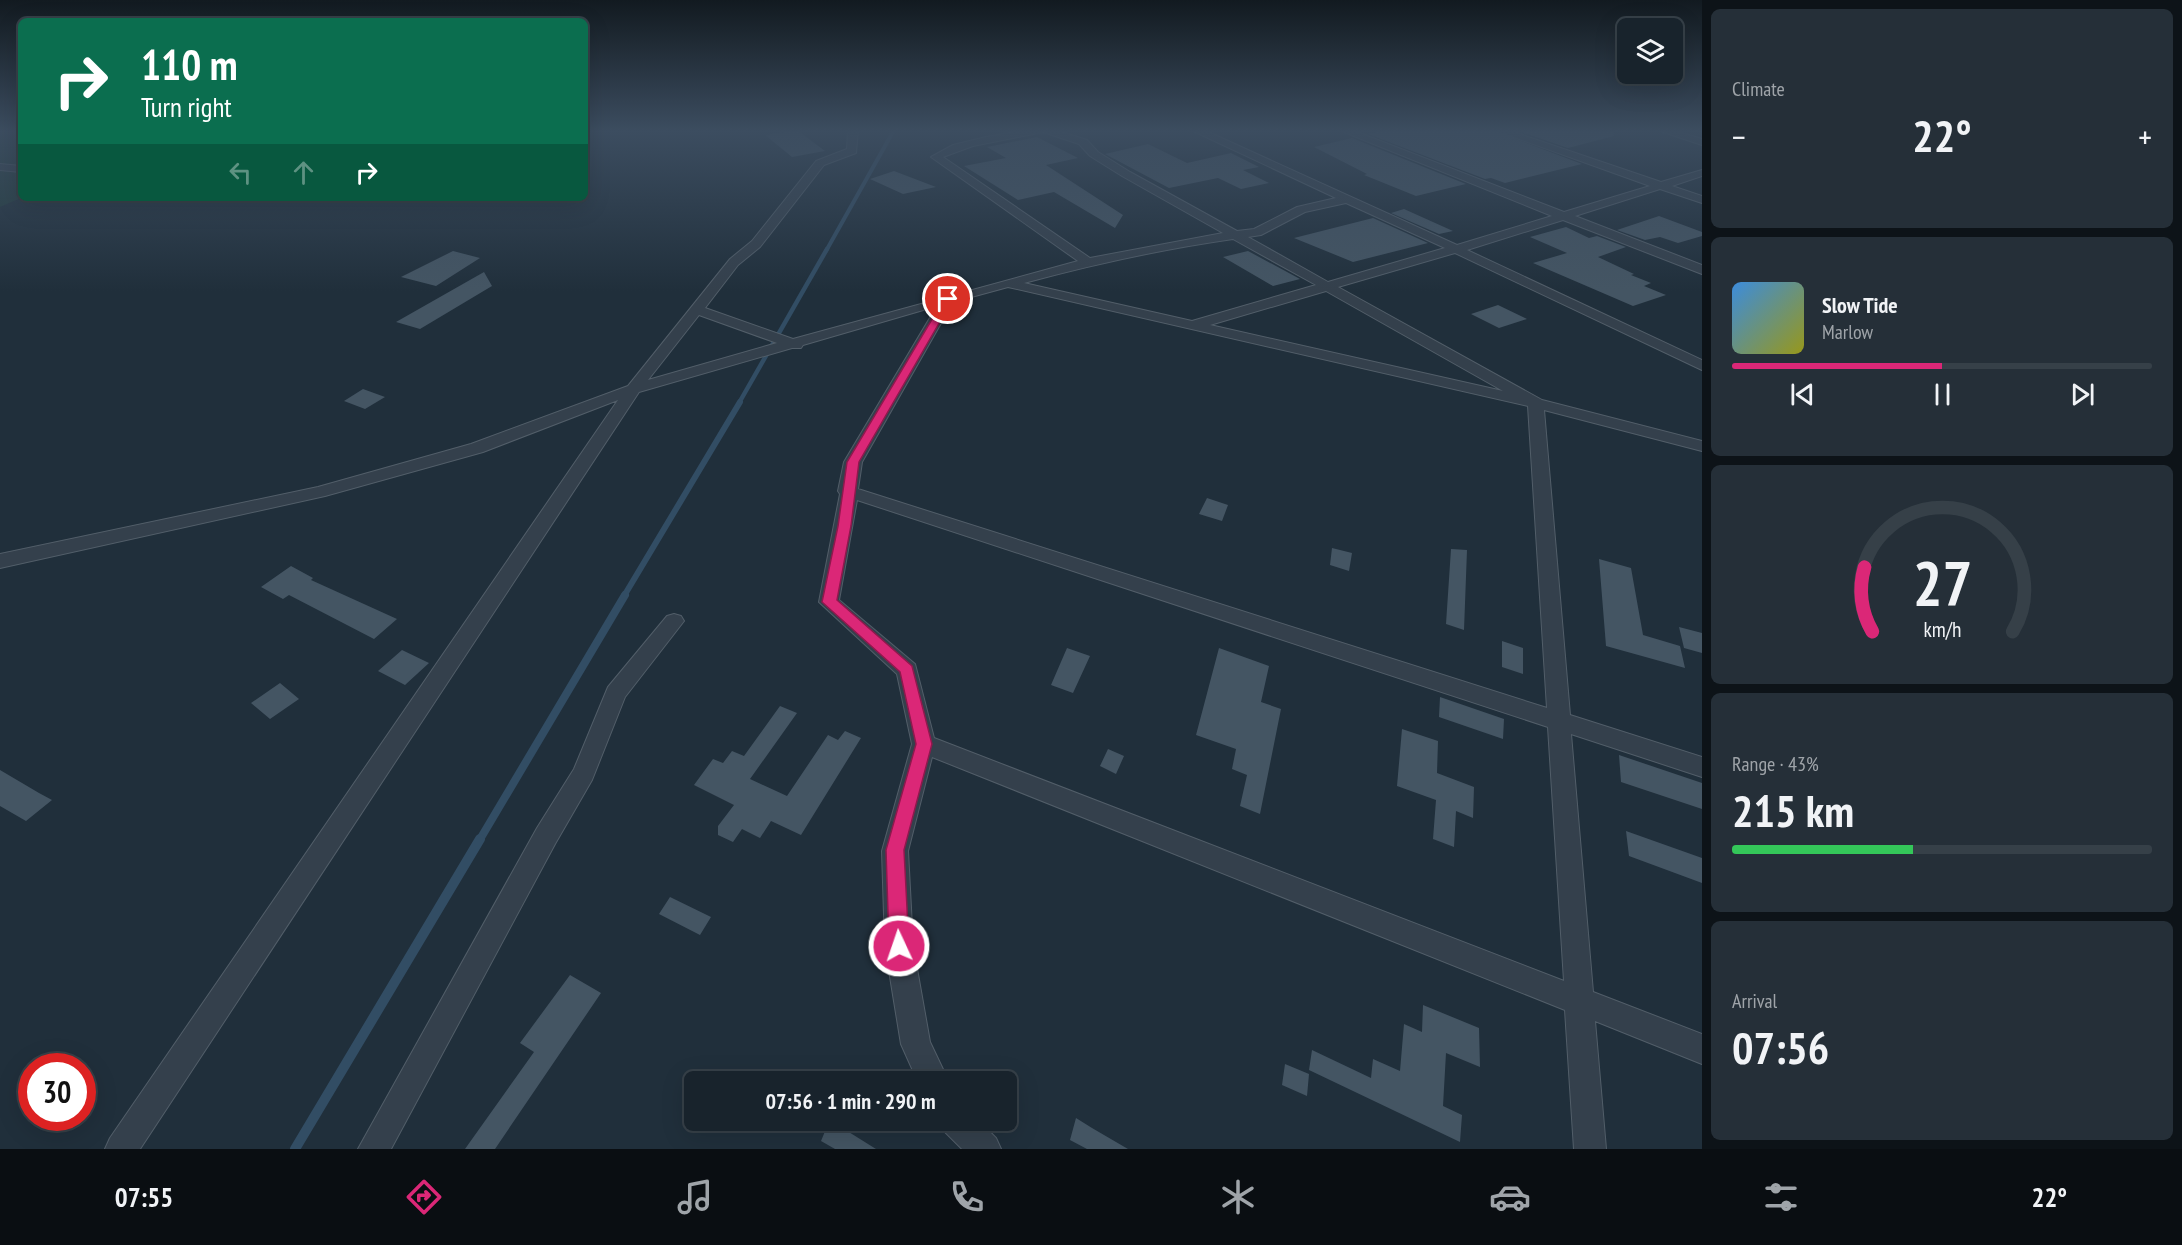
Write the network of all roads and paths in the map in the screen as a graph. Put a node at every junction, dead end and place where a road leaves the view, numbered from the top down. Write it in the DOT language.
graph roads {
  1 [pos="804,184"];
  2 [pos="975,184"];
  3 [pos="1144,184"];
  4 [pos="1313,184"];
  5 [pos="1482,184"];
  6 [pos="1655,184"];
  7 [pos="1664,184"];
  8 [pos="1659,185"];
  9 [pos="1347,199"];
  10 [pos="1702,200"];
  11 [pos="1562,215"];
  12 [pos="1238,237"];
  13 [pos="1456,249"];
  14 [pos="1089,262"];
  15 [pos="1702,270"];
  16 [pos="1009,284"];
  17 [pos="1327,286"];
  18 [pos="948,299"];
  19 [pos="696,309"];
  20 [pos="1191,325"];
  21 [pos="796,345"];
  22 [pos="1702,366"];
  23 [pos="633,389"];
  24 [pos="1536,403"];
  25 [pos="1702,446"];
  26 [pos="847,491"];
  27 [pos="0,561"];
  28 [pos="674,621"];
  29 [pos="1560,721"];
  30 [pos="924,744"];
  31 [pos="1702,767"];
  32 [pos="1580,1000"];
  33 [pos="1702,1049"];
  34 [pos="929,1071"];
  35 [pos="966,1131"];
  36 [pos="122,1149"];
  37 [pos="374,1149"];
  38 [pos="985,1149"];
  39 [pos="1590,1149"];
  1 -- 19 [label="street"];
  2 -- 14 [label="street"];
  3 -- 12 [label="street"];
  4 -- 9 [label="street"];
  5 -- 11 [label="street"];
  6 -- 8 [label="street"];
  7 -- 8 [label="street"];
  8 -- 10 [label="street"];
  8 -- 11 [label="street"];
  9 -- 12 [label="street"];
  9 -- 13 [label="street"];
  11 -- 13 [label="street"];
  11 -- 15 [label="street"];
  12 -- 14 [label="street"];
  12 -- 17 [label="street"];
  13 -- 17 [label="street"];
  13 -- 22 [label="street"];
  14 -- 16 [label="street"];
  16 -- 18 [label="street"];
  16 -- 20 [label="street"];
  17 -- 20 [label="street"];
  17 -- 24 [label="street"];
  18 -- 21 [label="street"];
  18 -- 26 [label="street"];
  19 -- 21 [label="street"];
  19 -- 23 [label="street"];
  20 -- 24 [label="street"];
  21 -- 23 [label="street"];
  23 -- 27 [label="street"];
  23 -- 36 [label="street"];
  24 -- 25 [label="street"];
  24 -- 29 [label="street"];
  26 -- 29 [label="street"];
  26 -- 30 [label="street"];
  28 -- 37 [label="street"];
  29 -- 31 [label="street"];
  29 -- 32 [label="street"];
  30 -- 32 [label="street"];
  30 -- 34 [label="street"];
  32 -- 33 [label="street"];
  32 -- 39 [label="street"];
  35 -- 38 [label="street"];
}
